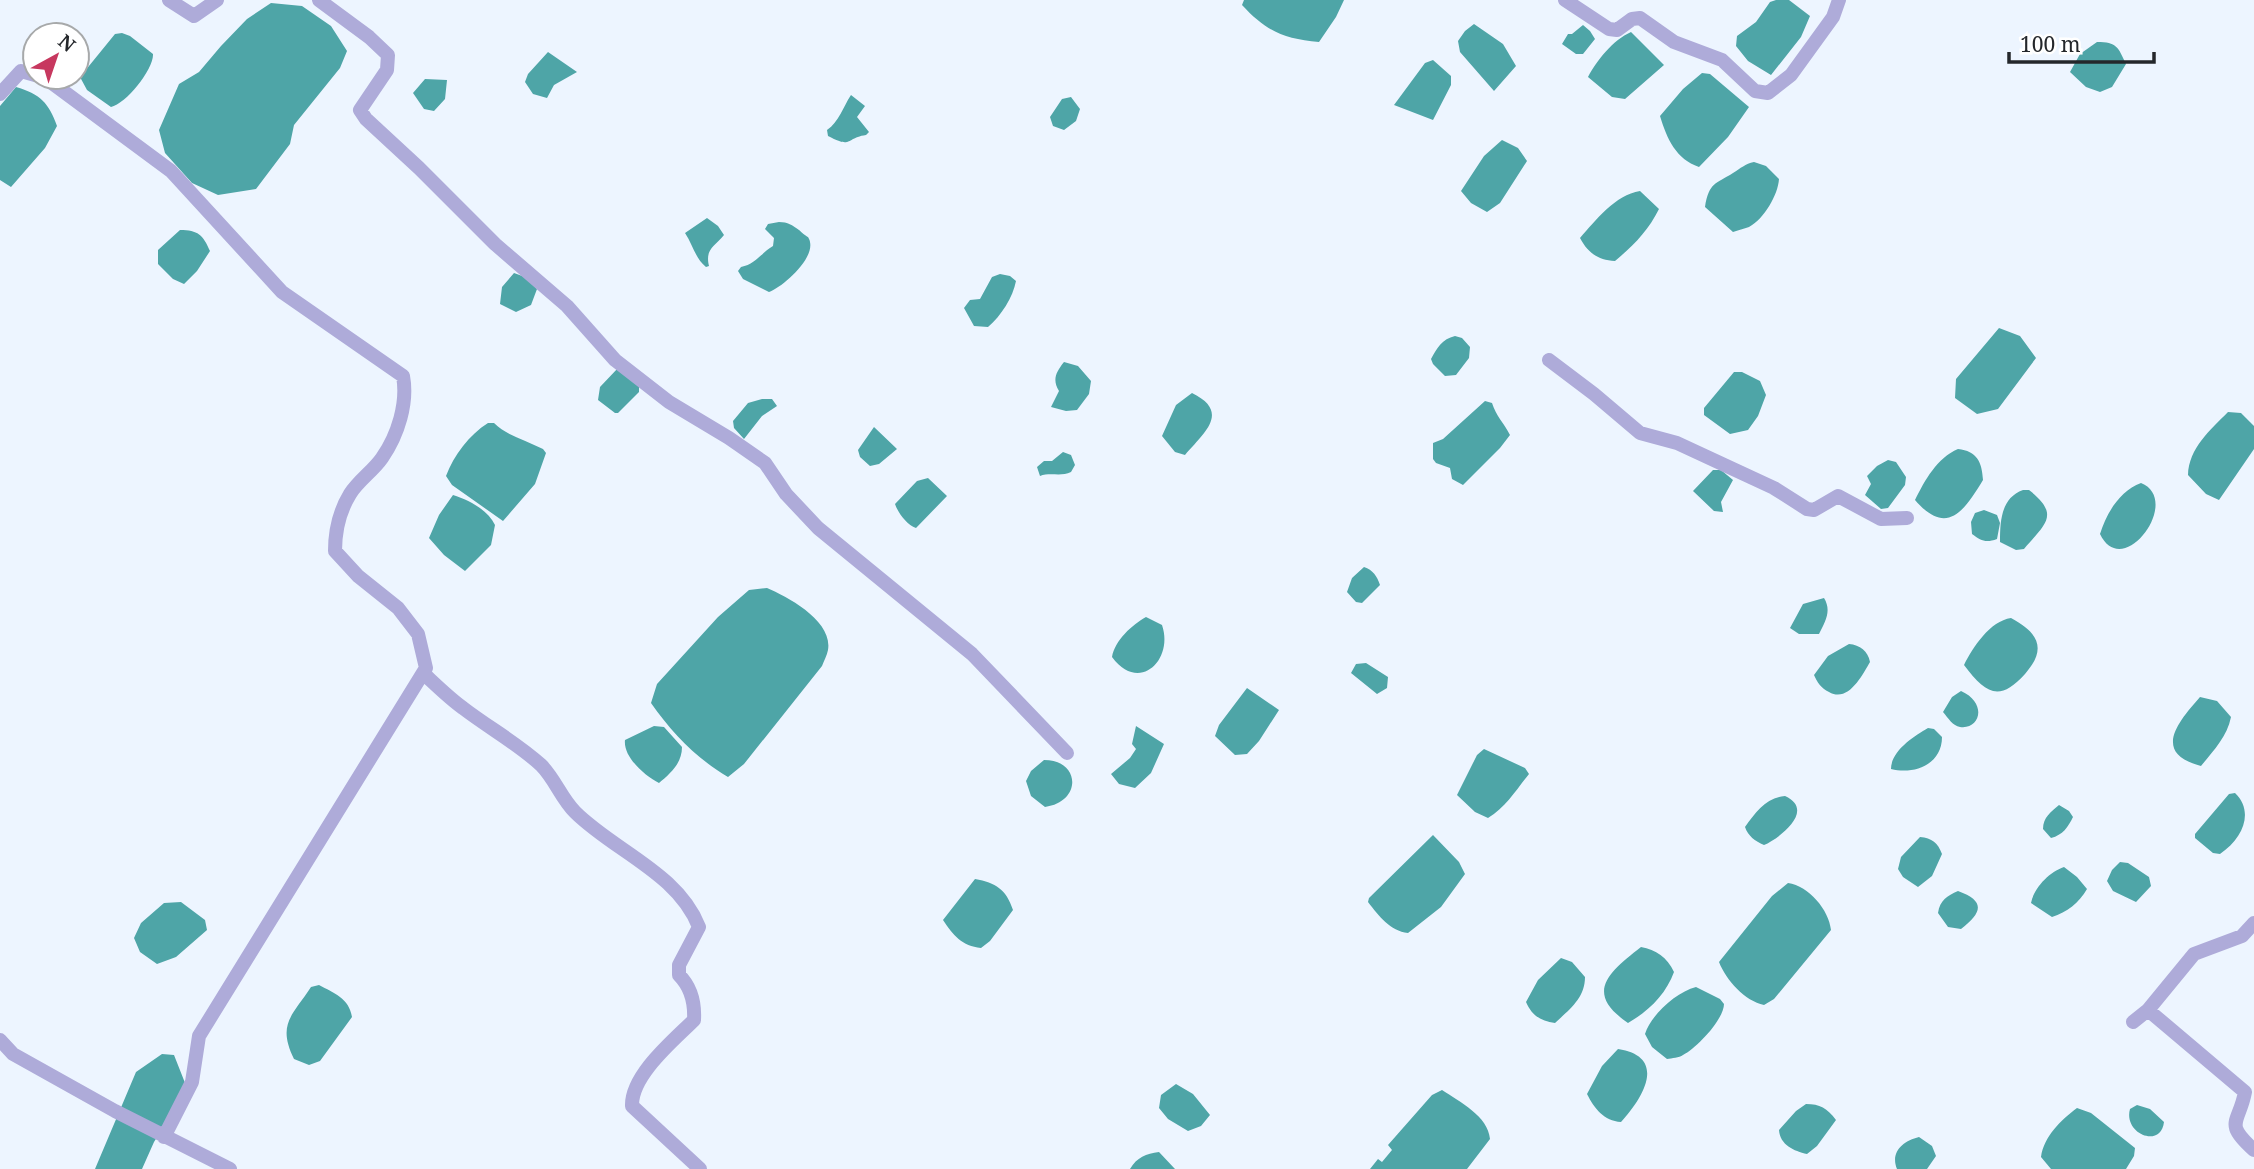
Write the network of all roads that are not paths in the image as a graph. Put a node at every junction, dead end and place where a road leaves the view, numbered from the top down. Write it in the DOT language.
graph roads {
  1 [pos="169,0"];
  2 [pos="216,0"];
  3 [pos="319,0"];
  4 [pos="1565,0"];
  5 [pos="1839,0"];
  6 [pos="21,71"];
  7 [pos="63,91"];
  8 [pos="0,94"];
  9 [pos="1549,360"];
  10 [pos="1907,518"];
  11 [pos="422,673"];
  12 [pos="1067,753"];
  13 [pos="2254,923"];
  14 [pos="2148,1010"];
  15 [pos="2133,1022"];
  16 [pos="0,1040"];
  17 [pos="164,1137"];
  18 [pos="2254,1150"];
  19 [pos="230,1169"];
  20 [pos="700,1169"];
  1 -- 2 [label="street"];
  3 -- 12 [label="street"];
  4 -- 5 [label="street"];
  6 -- 8 [label="street"];
  7 -- 11 [label="street"];
  9 -- 10 [label="street"];
  11 -- 17 [label="street"];
  11 -- 20 [label="street"];
  13 -- 14 [label="street"];
  14 -- 15 [label="street"];
  14 -- 18 [label="street"];
  16 -- 17 [label="street"];
  17 -- 19 [label="street"];
}
